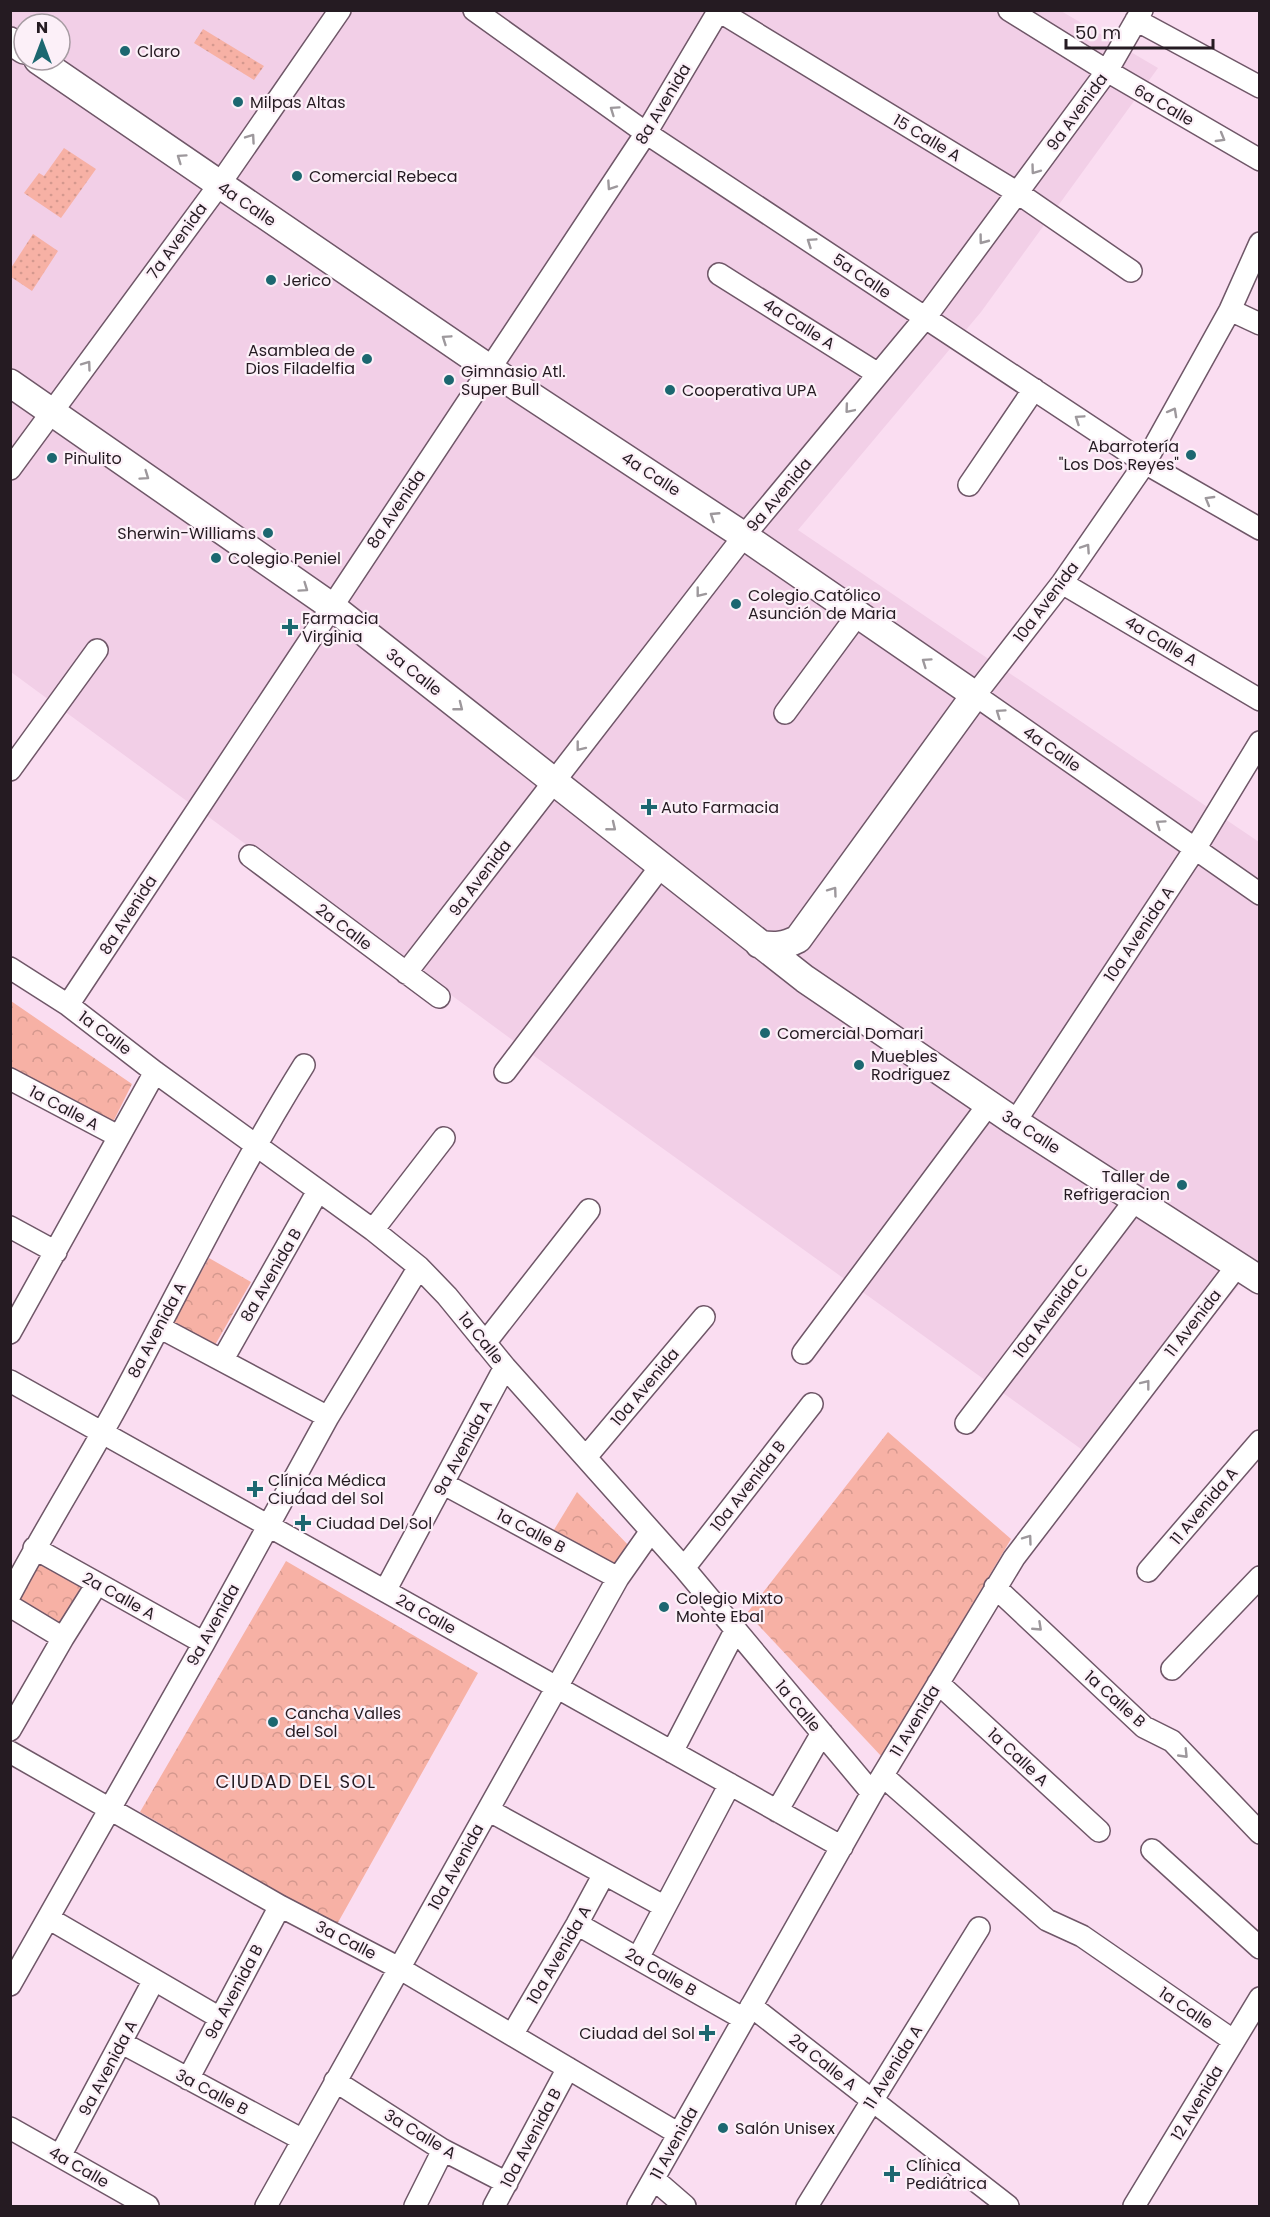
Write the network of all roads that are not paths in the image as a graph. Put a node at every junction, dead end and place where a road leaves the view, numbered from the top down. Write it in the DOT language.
graph roads {
  1 [pos="340,10"];
  2 [pos="474,10"];
  3 [pos="1009,10"];
  4 [pos="719,11"];
  5 [pos="1139,15"];
  6 [pos="1107,71"];
  7 [pos="56,72"];
  8 [pos="1260,87"];
  9 [pos="646,133"];
  10 [pos="1260,160"];
  11 [pos="219,184"];
  12 [pos="1018,193"];
  13 [pos="1260,243"];
  14 [pos="1131,271"];
  15 [pos="719,274"];
  16 [pos="1230,310"];
  17 [pos="925,318"];
  18 [pos="1260,324"];
  19 [pos="490,369"];
  20 [pos="878,374"];
  21 [pos="10,383"];
  22 [pos="1034,389"];
  23 [pos="53,412"];
  24 [pos="1145,463"];
  25 [pos="10,469"];
  26 [pos="969,486"];
  27 [pos="1260,529"];
  28 [pos="744,536"];
  29 [pos="1062,583"];
  30 [pos="331,606"];
  31 [pos="858,614"];
  32 [pos="97,650"];
  33 [pos="975,695"];
  34 [pos="1260,700"];
  35 [pos="785,713"];
  36 [pos="1260,742"];
  37 [pos="10,770"];
  38 [pos="554,781"];
  39 [pos="1196,849"];
  40 [pos="249,856"];
  41 [pos="661,866"];
  42 [pos="1260,894"];
  43 [pos="798,939"];
  44 [pos="759,944"];
  45 [pos="10,968"];
  46 [pos="406,973"];
  47 [pos="805,979"];
  48 [pos="439,998"];
  49 [pos="68,1005"];
  50 [pos="304,1065"];
  51 [pos="155,1072"];
  52 [pos="505,1072"];
  53 [pos="10,1079"];
  54 [pos="988,1105"];
  55 [pos="1015,1122"];
  56 [pos="118,1136"];
  57 [pos="444,1138"];
  58 [pos="256,1144"];
  59 [pos="318,1191"];
  60 [pos="1136,1199"];
  61 [pos="589,1210"];
  62 [pos="10,1227"];
  63 [pos="373,1230"];
  64 [pos="56,1252"];
  65 [pos="1237,1266"];
  66 [pos="419,1267"];
  67 [pos="1260,1280"];
  68 [pos="704,1317"];
  69 [pos="159,1327"];
  70 [pos="10,1333"];
  71 [pos="485,1342"];
  72 [pos="803,1353"];
  73 [pos="223,1359"];
  74 [pos="505,1367"];
  75 [pos="10,1381"];
  76 [pos="812,1404"];
  77 [pos="328,1417"];
  78 [pos="966,1423"];
  79 [pos="103,1432"];
  80 [pos="1260,1441"];
  81 [pos="586,1457"];
  82 [pos="444,1484"];
  83 [pos="268,1525"];
  84 [pos="651,1531"];
  85 [pos="34,1548"];
  86 [pos="684,1568"];
  87 [pos="1148,1571"];
  88 [pos="1260,1577"];
  89 [pos="618,1578"];
  90 [pos="97,1584"];
  91 [pos="995,1587"];
  92 [pos="385,1591"];
  93 [pos="10,1595"];
  94 [pos="10,1606"];
  95 [pos="735,1631"];
  96 [pos="63,1638"];
  97 [pos="204,1642"];
  98 [pos="1172,1668"];
  99 [pos="938,1683"];
  100 [pos="558,1688"];
  101 [pos="10,1730"];
  102 [pos="822,1733"];
  103 [pos="10,1752"];
  104 [pos="672,1752"];
  105 [pos="730,1784"];
  106 [pos="878,1784"];
  107 [pos="110,1809"];
  108 [pos="488,1810"];
  109 [pos="777,1811"];
  110 [pos="1099,1831"];
  111 [pos="1260,1833"];
  112 [pos="842,1847"];
  113 [pos="1152,1850"];
  114 [pos="604,1874"];
  115 [pos="280,1906"];
  116 [pos="665,1907"];
  117 [pos="48,1918"];
  118 [pos="578,1924"];
  119 [pos="979,1928"];
  120 [pos="1260,1948"];
  121 [pos="638,1958"];
  122 [pos="399,1968"];
  123 [pos="12,1978"];
  124 [pos="154,1980"];
  125 [pos="1260,1998"];
  126 [pos="748,2013"];
  127 [pos="220,2018"];
  128 [pos="512,2035"];
  129 [pos="1234,2041"];
  130 [pos="122,2043"];
  131 [pos="568,2068"];
  132 [pos="188,2079"];
  133 [pos="335,2081"];
  134 [pos="873,2101"];
  135 [pos="10,2128"];
  136 [pos="679,2134"];
  137 [pos="303,2140"];
  138 [pos="443,2150"];
  139 [pos="60,2156"];
  140 [pos="655,2180"];
  141 [pos="507,2183"];
  142 [pos="118,2199"];
  143 [pos="148,2206"];
  144 [pos="266,2206"];
  145 [pos="415,2206"];
  146 [pos="494,2206"];
  147 [pos="638,2206"];
  148 [pos="685,2206"];
  149 [pos="807,2206"];
  150 [pos="1008,2206"];
  151 [pos="1134,2206"];
  11 -- 1 [label="street, 7a Avenida, one-way"];
  9 -- 2 [label="street, 5a Calle, one-way"];
  3 -- 6 [label="street, 6a Calle"];
  4 -- 9 [label="street, 8a Avenida"];
  4 -- 12 [label="street, 15 Calle A"];
  5 -- 6 [label="street, 9a Avenida"];
  5 -- 8 [label="street"];
  6 -- 10 [label="street, 6a Calle, one-way"];
  6 -- 12 [label="street, 9a Avenida, one-way"];
  11 -- 7 [label="main road, 4a Calle, one-way"];
  17 -- 9 [label="street, 5a Calle, one-way"];
  9 -- 19 [label="street, 8a Avenida, one-way"];
  19 -- 11 [label="main road, 4a Calle, one-way"];
  23 -- 11 [label="street, 7a Avenida, one-way"];
  12 -- 14 [label="street, 15 Calle A"];
  12 -- 17 [label="street, 9a Avenida, one-way"];
  13 -- 16 [label="street, 10a Avenida"];
  15 -- 20 [label="street, 4a Calle A"];
  16 -- 18 [label="street"];
  24 -- 16 [label="street, 10a Avenida, one-way"];
  17 -- 20 [label="street, 9a Avenida"];
  17 -- 22 [label="street, 5a Calle"];
  28 -- 19 [label="main road, 4a Calle, one-way"];
  19 -- 30 [label="street, 8a Avenida"];
  20 -- 28 [label="street, 9a Avenida, one-way"];
  21 -- 23 [label="main road, 3a Calle"];
  24 -- 22 [label="street, 5a Calle, one-way"];
  22 -- 26 [label="street"];
  23 -- 25 [label="street, 7a Avenida"];
  23 -- 30 [label="main road, 3a Calle, one-way"];
  27 -- 24 [label="street, 5a Calle, one-way"];
  29 -- 24 [label="street, 10a Avenida, one-way"];
  28 -- 31 [label="main road, 4a Calle"];
  28 -- 38 [label="street, 9a Avenida, one-way"];
  29 -- 33 [label="street, 10a Avenida"];
  29 -- 34 [label="street, 4a Calle A"];
  30 -- 38 [label="main road, 3a Calle, one-way"];
  30 -- 49 [label="street, 8a Avenida"];
  33 -- 31 [label="main road, 4a Calle, one-way"];
  31 -- 35 [label="street"];
  32 -- 37 [label="street"];
  39 -- 33 [label="street, 4a Calle, one-way"];
  43 -- 33 [label="main road, 10a Avenida, one-way"];
  36 -- 39 [label="street, 10a Avenida A"];
  38 -- 41 [label="main road, 3a Calle, one-way"];
  38 -- 46 [label="street, 9a Avenida"];
  39 -- 42 [label="street, 4a Calle"];
  39 -- 55 [label="street, 10a Avenida A"];
  40 -- 46 [label="street, 2a Calle"];
  41 -- 44 [label="main road, 3a Calle"];
  41 -- 52 [label="street"];
  43 -- 44 [label="main road"];
  43 -- 47 [label="main road"];
  44 -- 47 [label="main road, 3a Calle"];
  45 -- 49 [label="street, 1a Calle"];
  46 -- 48 [label="street, 2a Calle"];
  47 -- 54 [label="main road, 3a Calle"];
  49 -- 51 [label="street, 1a Calle"];
  50 -- 58 [label="street, 8a Avenida A"];
  51 -- 56 [label="street"];
  51 -- 58 [label="street, 1a Calle"];
  53 -- 56 [label="street, 1a Calle A"];
  54 -- 55 [label="main road, 3a Calle"];
  54 -- 72 [label="street"];
  55 -- 60 [label="main road, 3a Calle"];
  56 -- 64 [label="street"];
  57 -- 63 [label="street"];
  58 -- 59 [label="street, 1a Calle"];
  58 -- 69 [label="street, 8a Avenida A"];
  59 -- 63 [label="street, 1a Calle"];
  59 -- 73 [label="street, 8a Avenida B"];
  60 -- 65 [label="main road, 3a Calle"];
  60 -- 78 [label="street, 10a Avenida C"];
  61 -- 71 [label="street"];
  62 -- 64 [label="street"];
  63 -- 66 [label="street, 1a Calle"];
  64 -- 70 [label="street"];
  65 -- 67 [label="main road, 3a Calle"];
  91 -- 65 [label="street, 11 Avenida, one-way"];
  66 -- 71 [label="street, 1a Calle"];
  66 -- 77 [label="street, 9a Avenida"];
  68 -- 81 [label="street, 10a Avenida"];
  69 -- 73 [label="street"];
  69 -- 79 [label="street, 8a Avenida A"];
  71 -- 74 [label="street, 1a Calle"];
  73 -- 77 [label="street"];
  74 -- 81 [label="street, 1a Calle"];
  74 -- 82 [label="street, 9a Avenida A"];
  75 -- 79 [label="street, 2a Calle"];
  76 -- 86 [label="street, 10a Avenida B"];
  77 -- 83 [label="street, 9a Avenida"];
  79 -- 83 [label="street, 2a Calle"];
  79 -- 85 [label="street, 8a Avenida A"];
  80 -- 87 [label="street, 11 Avenida A"];
  81 -- 84 [label="street, 1a Calle"];
  82 -- 89 [label="street, 1a Calle B"];
  82 -- 92 [label="street, 9a Avenida A"];
  83 -- 92 [label="street, 2a Calle"];
  83 -- 97 [label="street, 9a Avenida"];
  84 -- 86 [label="street, 1a Calle"];
  84 -- 89 [label="street, 10a Avenida"];
  85 -- 90 [label="street, 2a Calle A"];
  85 -- 93 [label="street, 8a Avenida A"];
  86 -- 95 [label="street, 1a Calle"];
  88 -- 98 [label="street"];
  89 -- 100 [label="street, 10a Avenida"];
  90 -- 96 [label="street"];
  90 -- 97 [label="street, 2a Calle A"];
  91 -- 99 [label="street, 11 Avenida"];
  91 -- 111 [label="street, 1a Calle B, one-way"];
  92 -- 100 [label="street, 2a Calle"];
  94 -- 96 [label="street"];
  95 -- 102 [label="street, 1a Calle"];
  95 -- 104 [label="street"];
  96 -- 101 [label="street"];
  97 -- 107 [label="street, 9a Avenida"];
  99 -- 106 [label="street, 11 Avenida"];
  99 -- 110 [label="street, 1a Calle A"];
  100 -- 104 [label="street, 2a Calle"];
  100 -- 108 [label="street, 10a Avenida"];
  102 -- 106 [label="street, 1a Calle"];
  102 -- 109 [label="street"];
  103 -- 107 [label="street, 3a Calle"];
  104 -- 105 [label="street, 2a Calle"];
  105 -- 109 [label="street, 2a Calle"];
  105 -- 116 [label="street"];
  106 -- 112 [label="street, 11 Avenida"];
  106 -- 129 [label="street, 1a Calle"];
  107 -- 115 [label="street, 3a Calle"];
  107 -- 117 [label="street, 9a Avenida"];
  108 -- 114 [label="street"];
  108 -- 122 [label="street, 10a Avenida"];
  109 -- 112 [label="street, 2a Calle"];
  112 -- 126 [label="street, 11 Avenida"];
  113 -- 120 [label="street"];
  114 -- 116 [label="street"];
  114 -- 118 [label="street, 10a Avenida A"];
  115 -- 122 [label="street, 3a Calle"];
  115 -- 127 [label="street, 9a Avenida B"];
  116 -- 121 [label="street"];
  117 -- 123 [label="street, 9a Avenida"];
  117 -- 124 [label="street"];
  118 -- 121 [label="street, 2a Calle B"];
  118 -- 128 [label="street, 10a Avenida A"];
  119 -- 134 [label="street, 11 Avenida A"];
  121 -- 126 [label="street, 2a Calle B"];
  122 -- 128 [label="street, 3a Calle"];
  122 -- 133 [label="street, 10a Avenida"];
  124 -- 127 [label="street"];
  124 -- 130 [label="street, 9a Avenida A"];
  125 -- 129 [label="street, 12 Avenida"];
  126 -- 134 [label="street, 2a Calle A"];
  126 -- 136 [label="street, 11 Avenida"];
  127 -- 132 [label="street, 9a Avenida B"];
  128 -- 131 [label="street, 3a Calle"];
  129 -- 151 [label="street, 12 Avenida"];
  130 -- 132 [label="street, 3a Calle B"];
  130 -- 139 [label="street, 9a Avenida A"];
  131 -- 136 [label="street, 3a Calle"];
  131 -- 141 [label="street, 10a Avenida B"];
  132 -- 137 [label="street, 3a Calle B"];
  133 -- 137 [label="street, 10a Avenida"];
  133 -- 138 [label="street, 3a Calle A"];
  134 -- 149 [label="street, 11 Avenida A"];
  134 -- 150 [label="street, 2a Calle A"];
  135 -- 139 [label="street, 4a Calle"];
  136 -- 140 [label="street, 11 Avenida"];
  137 -- 144 [label="street, 10a Avenida"];
  138 -- 141 [label="street, 3a Calle A"];
  138 -- 145 [label="street"];
  139 -- 142 [label="street, 4a Calle"];
  140 -- 147 [label="street, 11 Avenida"];
  140 -- 148 [label="street"];
  141 -- 146 [label="street, 10a Avenida B"];
  142 -- 143 [label="street, 4a Calle"];
}
